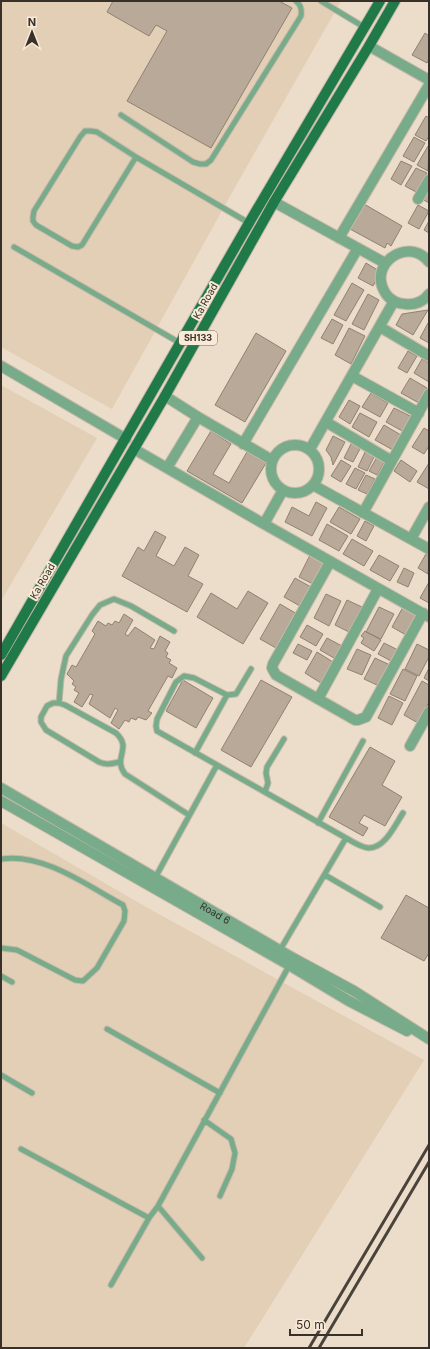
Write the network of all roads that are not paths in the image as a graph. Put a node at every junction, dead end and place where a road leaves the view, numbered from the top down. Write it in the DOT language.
graph roads {
  1 [pos="296,1"];
  2 [pos="321,1"];
  3 [pos="395,1"];
  4 [pos="376,2"];
  5 [pos="302,3"];
  6 [pos="364,27"];
  7 [pos="369,46"];
  8 [pos="429,80"];
  9 [pos="429,85"];
  10 [pos="121,115"];
  11 [pos="136,158"];
  12 [pos="429,180"];
  13 [pos="418,199"];
  14 [pos="274,202"];
  15 [pos="248,223"];
  16 [pos="339,238"];
  17 [pos="14,247"];
  18 [pos="358,248"];
  19 [pos="428,258"];
  20 [pos="385,263"];
  21 [pos="429,294"];
  22 [pos="394,301"];
  23 [pos="380,327"];
  24 [pos="180,343"];
  25 [pos="429,356"];
  26 [pos="1,366"];
  27 [pos="352,376"];
  28 [pos="429,394"];
  29 [pos="165,396"];
  30 [pos="419,413"];
  31 [pos="198,417"];
  32 [pos="326,422"];
  33 [pos="126,439"];
  34 [pos="243,444"];
  35 [pos="134,449"];
  36 [pos="310,449"];
  37 [pos="272,460"];
  38 [pos="392,460"];
  39 [pos="168,468"];
  40 [pos="313,485"];
  41 [pos="283,490"];
  42 [pos="429,507"];
  43 [pos="363,513"];
  44 [pos="264,524"];
  45 [pos="411,539"];
  46 [pos="429,549"];
  47 [pos="330,562"];
  48 [pos="378,588"];
  49 [pos="426,615"];
  50 [pos="174,631"];
  51 [pos="1,655"];
  52 [pos="251,668"];
  53 [pos="1,676"];
  54 [pos="227,695"];
  55 [pos="318,699"];
  56 [pos="59,703"];
  57 [pos="429,712"];
  58 [pos="284,739"];
  59 [pos="363,741"];
  60 [pos="410,746"];
  61 [pos="195,753"];
  62 [pos="119,762"];
  63 [pos="217,765"];
  64 [pos="1,788"];
  65 [pos="265,792"];
  66 [pos="1,801"];
  67 [pos="403,813"];
  68 [pos="189,815"];
  69 [pos="318,823"];
  70 [pos="346,838"];
  71 [pos="1,859"];
  72 [pos="324,875"];
  73 [pos="153,882"];
  74 [pos="380,907"];
  75 [pos="1,948"];
  76 [pos="280,950"];
  77 [pos="292,962"];
  78 [pos="1,976"];
  79 [pos="12,982"];
  80 [pos="107,1029"];
  81 [pos="429,1040"];
  82 [pos="1,1075"];
  83 [pos="32,1093"];
  84 [pos="220,1093"];
  85 [pos="204,1120"];
  86 [pos="20,1149"];
  87 [pos="220,1196"];
  88 [pos="158,1206"];
  89 [pos="149,1218"];
  90 [pos="202,1258"];
  91 [pos="111,1285"];
  1 -- 5 [label="lane"];
  2 -- 6 [label="lane"];
  3 -- 7 [label="main road, Ka Road / SH133"];
  4 -- 6 [label="main road, Ka Road / SH133"];
  5 -- 10 [label="lane"];
  6 -- 15 [label="main road, Ka Road / SH133"];
  7 -- 8 [label="street"];
  7 -- 14 [label="main road, Ka Road / SH133"];
  9 -- 16 [label="street"];
  11 -- 11 [label="lane"];
  11 -- 15 [label="lane"];
  12 -- 13 [label="street"];
  14 -- 16 [label="street"];
  14 -- 29 [label="main road, Ka Road / SH133"];
  15 -- 24 [label="main road, Ka Road / SH133"];
  16 -- 18 [label="street"];
  17 -- 24 [label="lane"];
  18 -- 20 [label="street"];
  18 -- 34 [label="street"];
  19 -- 20 [label="street"];
  20 -- 22 [label="street"];
  21 -- 22 [label="street"];
  22 -- 23 [label="street"];
  23 -- 25 [label="street"];
  23 -- 27 [label="street"];
  24 -- 33 [label="main road, Ka Road / SH133"];
  26 -- 33 [label="street"];
  27 -- 30 [label="street"];
  27 -- 32 [label="street"];
  28 -- 30 [label="street"];
  29 -- 31 [label="street"];
  29 -- 35 [label="main road, Ka Road / SH133"];
  30 -- 38 [label="street"];
  31 -- 34 [label="street"];
  31 -- 39 [label="street"];
  32 -- 36 [label="street"];
  32 -- 38 [label="street"];
  33 -- 51 [label="main road, Ka Road / SH133"];
  34 -- 37 [label="street"];
  35 -- 39 [label="street"];
  35 -- 53 [label="main road, Ka Road / SH133"];
  36 -- 37 [label="street"];
  36 -- 40 [label="street"];
  37 -- 41 [label="street"];
  38 -- 43 [label="street"];
  39 -- 44 [label="street"];
  40 -- 41 [label="street"];
  40 -- 43 [label="street"];
  41 -- 44 [label="street"];
  42 -- 45 [label="street"];
  43 -- 45 [label="street"];
  44 -- 47 [label="street"];
  45 -- 46 [label="street"];
  47 -- 48 [label="street"];
  47 -- 55 [label="street"];
  48 -- 49 [label="street"];
  48 -- 55 [label="street"];
  49 -- 55 [label="street"];
  50 -- 56 [label="lane"];
  52 -- 54 [label="lane"];
  54 -- 61 [label="lane"];
  54 -- 61 [label="lane"];
  56 -- 62 [label="lane"];
  56 -- 62 [label="lane"];
  57 -- 60 [label="street"];
  58 -- 65 [label="lane"];
  59 -- 69 [label="lane"];
  61 -- 63 [label="lane"];
  62 -- 68 [label="lane"];
  63 -- 65 [label="lane"];
  63 -- 68 [label="lane"];
  64 -- 73 [label="street, Road 6"];
  65 -- 69 [label="lane"];
  66 -- 73 [label="street, Road 6"];
  67 -- 70 [label="lane"];
  68 -- 73 [label="lane"];
  69 -- 70 [label="lane"];
  70 -- 72 [label="lane"];
  71 -- 75 [label="lane"];
  72 -- 74 [label="lane"];
  72 -- 76 [label="lane"];
  73 -- 76 [label="street, Road 6"];
  73 -- 77 [label="street, Road 6"];
  76 -- 77 [label="street, Road 6"];
  77 -- 81 [label="street, Road 6"];
  77 -- 84 [label="lane"];
  78 -- 79 [label="lane"];
  80 -- 84 [label="lane"];
  82 -- 83 [label="lane"];
  84 -- 85 [label="lane"];
  85 -- 87 [label="lane"];
  85 -- 88 [label="lane"];
  86 -- 89 [label="lane"];
  88 -- 89 [label="lane"];
  88 -- 90 [label="lane"];
  89 -- 91 [label="lane"];
}
